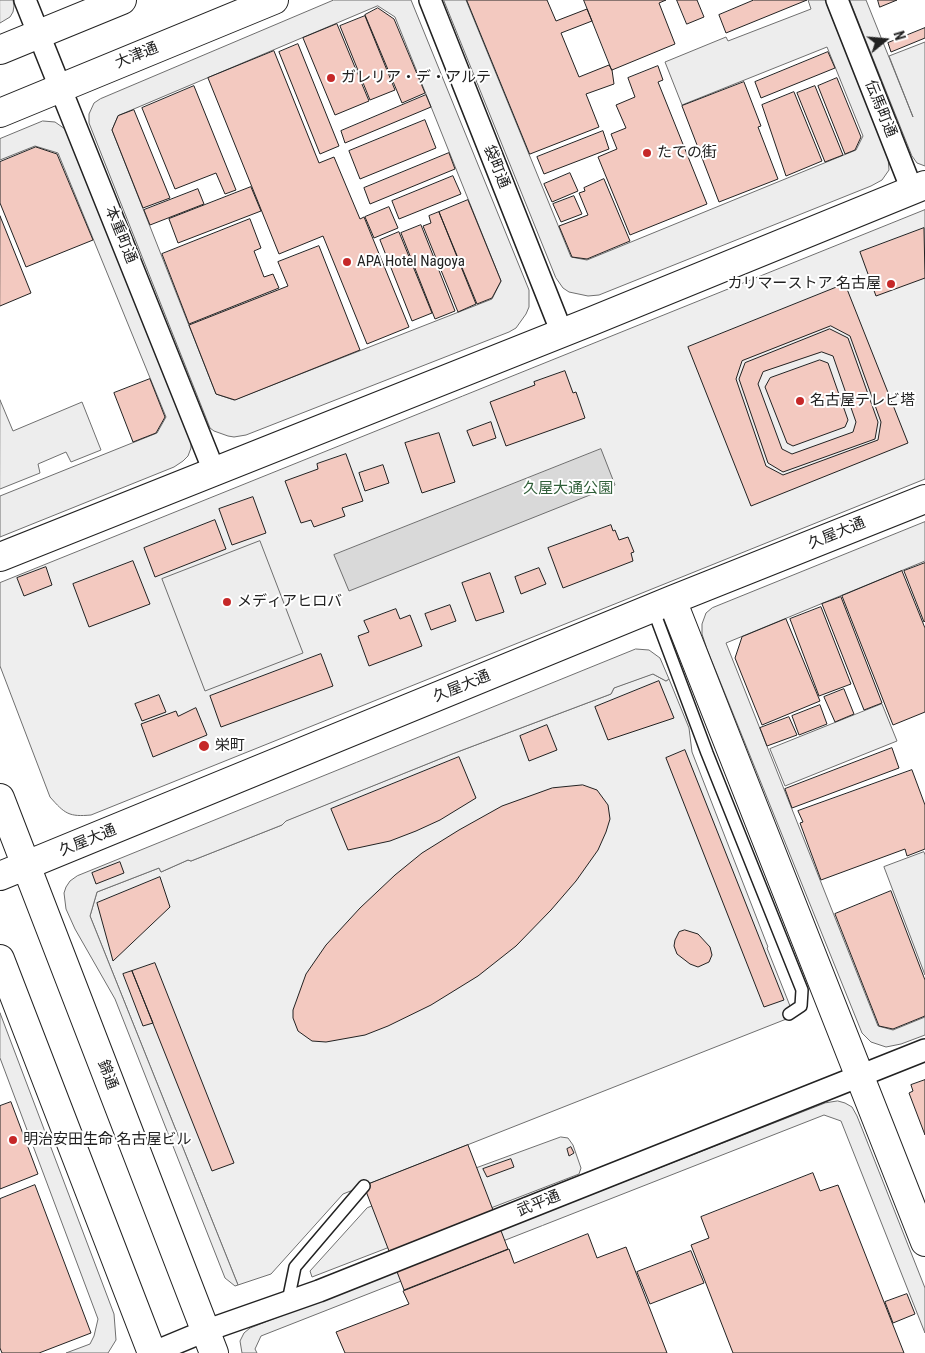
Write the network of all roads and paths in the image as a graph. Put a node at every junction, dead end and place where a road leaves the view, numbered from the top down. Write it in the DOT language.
graph roads {
  1 [pos="25,0"];
  2 [pos="122,0"];
  3 [pos="274,0"];
  4 [pos="430,0"];
  5 [pos="837,0"];
  6 [pos="38,34"];
  7 [pos="0,50"];
  8 [pos="61,88"];
  9 [pos="0,113"];
  10 [pos="918,187"];
  11 [pos="562,333"];
  12 [pos="214,471"];
  13 [pos="925,499"];
  14 [pos="0,558"];
  15 [pos="662,604"];
  16 [pos="0,798"];
  17 [pos="27,865"];
  18 [pos="0,876"];
  19 [pos="0,959"];
  20 [pos="789,1014"];
  21 [pos="925,1050"];
  22 [pos="859,1076"];
  23 [pos="364,1186"];
  24 [pos="925,1242"];
  25 [pos="288,1302"];
  26 [pos="209,1342"];
  27 [pos="152,1353"];
  1 -- 6 [label="street, 本重町通"];
  2 -- 6 [label="street"];
  3 -- 8 [label="street, 大津通"];
  4 -- 11 [label="street, 袋町通"];
  5 -- 10 [label="street, 伝馬町通"];
  6 -- 7 [label="street"];
  6 -- 8 [label="street, 本重町通"];
  8 -- 9 [label="street, 大津通"];
  8 -- 12 [label="street, 本重町通"];
  10 -- 11 [label="street"];
  11 -- 12 [label="street"];
  12 -- 14 [label="street"];
  13 -- 15 [label="street, 久屋大通"];
  15 -- 17 [label="street, 久屋大通"];
  15 -- 20 [label="lane"];
  15 -- 22 [label="street"];
  16 -- 17 [label="street, 錦通"];
  17 -- 18 [label="street, 久屋大通"];
  17 -- 26 [label="street, 錦通"];
  19 -- 27 [label="street"];
  21 -- 22 [label="street, 武平通"];
  22 -- 24 [label="street"];
  22 -- 25 [label="street, 武平通"];
  23 -- 25 [label="lane"];
  25 -- 26 [label="street, 武平通"];
  26 -- 27 [label="street, 武平通"];
}
